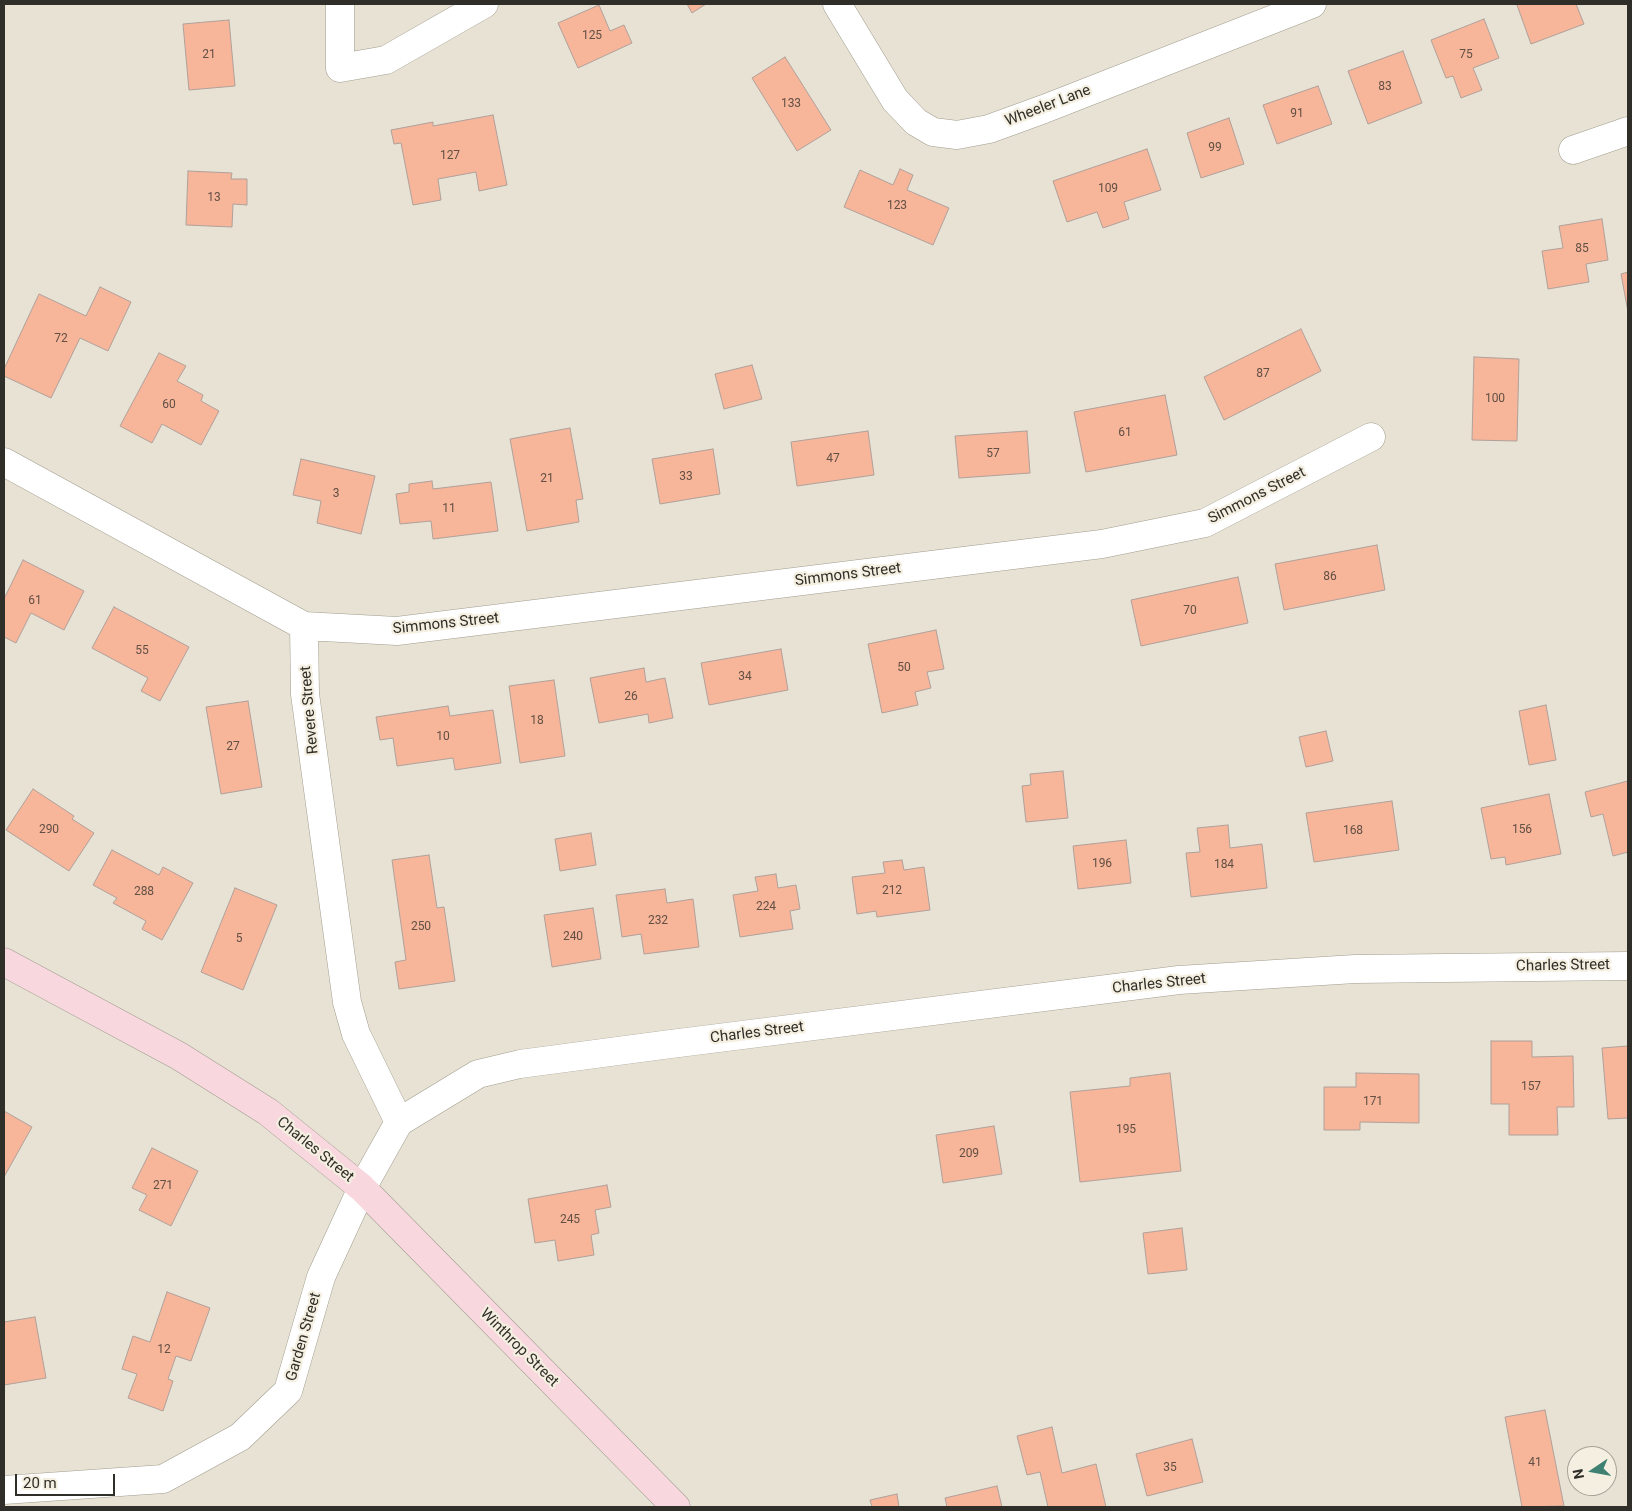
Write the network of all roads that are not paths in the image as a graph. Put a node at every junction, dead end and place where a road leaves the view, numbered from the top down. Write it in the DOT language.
graph roads {
  1 [pos="340,4"];
  2 [pos="484,4"];
  3 [pos="837,4"];
  4 [pos="1312,4"];
  5 [pos="1628,131"];
  6 [pos="1573,150"];
  7 [pos="1371,437"];
  8 [pos="4,462"];
  9 [pos="304,626"];
  10 [pos="4,962"];
  11 [pos="1628,966"];
  12 [pos="399,1122"];
  13 [pos="362,1188"];
  14 [pos="4,1490"];
  15 [pos="676,1507"];
  1 -- 2 [label="street"];
  3 -- 4 [label="street, Wheeler Lane"];
  5 -- 6 [label="street"];
  7 -- 9 [label="street, Simmons Street"];
  8 -- 9 [label="street"];
  9 -- 12 [label="street, Revere Street"];
  10 -- 13 [label="street, Charles Street"];
  11 -- 12 [label="street, Charles Street"];
  12 -- 13 [label="street, Charles Street"];
  13 -- 14 [label="street, Garden Street"];
  13 -- 15 [label="street, Winthrop Street"];
}
